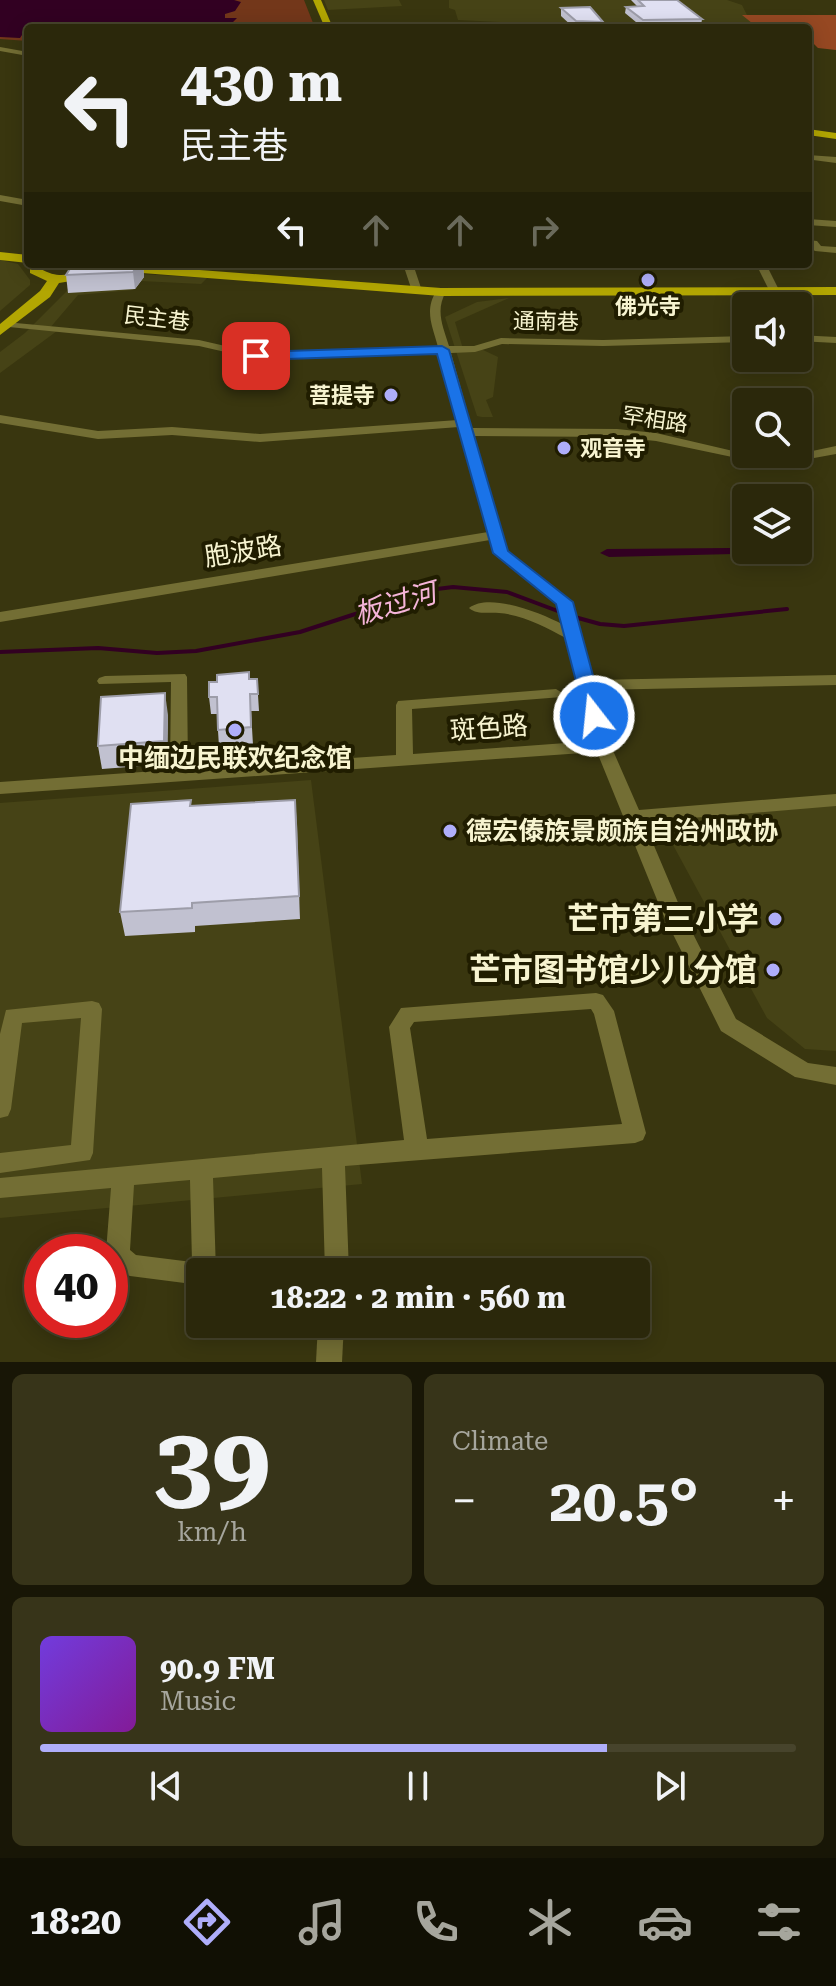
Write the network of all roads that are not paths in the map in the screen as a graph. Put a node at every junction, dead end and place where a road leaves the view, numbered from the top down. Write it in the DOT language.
graph roads {
  1 [pos="317,0"];
  2 [pos="327,24"];
  3 [pos="0,49"];
  4 [pos="24,53"];
  5 [pos="812,133"];
  6 [pos="836,136"];
  7 [pos="812,157"];
  8 [pos="836,160"];
  9 [pos="0,198"];
  10 [pos="24,202"];
  11 [pos="812,222"];
  12 [pos="836,224"];
  13 [pos="812,243"];
  14 [pos="836,250"];
  15 [pos="0,256"];
  16 [pos="24,259"];
  17 [pos="35,268"];
  18 [pos="100,268"];
  19 [pos="129,268"];
  20 [pos="409,268"];
  21 [pos="763,268"];
  22 [pos="55,279"];
  23 [pos="774,290"];
  24 [pos="417,291"];
  25 [pos="836,291"];
  26 [pos="441,292"];
  27 [pos="4,328"];
  28 [pos="732,339"];
  29 [pos="812,339"];
  30 [pos="836,340"];
  31 [pos="442,350"];
  32 [pos="0,419"];
  33 [pos="464,428"];
  34 [pos="836,450"];
  35 [pos="495,535"];
  36 [pos="476,608"];
  37 [pos="0,617"];
  38 [pos="572,632"];
  39 [pos="836,680"];
  40 [pos="105,681"];
  41 [pos="586,685"];
  42 [pos="556,694"];
  43 [pos="603,746"];
  44 [pos="405,760"];
  45 [pos="179,776"];
  46 [pos="0,788"];
  47 [pos="836,800"];
  48 [pos="633,817"];
  49 [pos="836,1076"];
  50 [pos="1,1086"];
  51 [pos="0,1109"];
  52 [pos="417,1149"];
  53 [pos="333,1158"];
  54 [pos="0,1163"];
  55 [pos="201,1170"];
  56 [pos="123,1178"];
  57 [pos="0,1188"];
  58 [pos="202,1258"];
  59 [pos="337,1258"];
  60 [pos="186,1271"];
  61 [pos="330,1338"];
  62 [pos="329,1362"];
  1 -- 2 [label="main road"];
  3 -- 4 [label="street"];
  5 -- 6 [label="main road"];
  7 -- 8 [label="street"];
  9 -- 10 [label="street"];
  11 -- 12 [label="street"];
  13 -- 14 [label="street"];
  15 -- 16 [label="main road"];
  17 -- 22 [label="main road"];
  18 -- 22 [label="main road"];
  19 -- 24 [label="main road"];
  20 -- 24 [label="street"];
  21 -- 23 [label="street"];
  22 -- 27 [label="main road"];
  23 -- 25 [label="main road"];
  23 -- 26 [label="main road"];
  24 -- 26 [label="main road"];
  26 -- 31 [label="street"];
  27 -- 31 [label="street, 民主巷"];
  28 -- 31 [label="street, 通南巷"];
  29 -- 30 [label="street"];
  31 -- 33 [label="street"];
  32 -- 33 [label="street, 罕相路"];
  33 -- 34 [label="street, 罕相路"];
  33 -- 35 [label="street"];
  35 -- 37 [label="street, 胞波路"];
  35 -- 38 [label="street"];
  36 -- 38 [label="street"];
  38 -- 41 [label="street"];
  39 -- 41 [label="street"];
  40 -- 45 [label="street"];
  41 -- 43 [label="street"];
  42 -- 44 [label="street"];
  43 -- 44 [label="street, 斑色路"];
  43 -- 48 [label="street"];
  44 -- 45 [label="street, 斑色路"];
  45 -- 46 [label="street, 斑色路"];
  47 -- 48 [label="street"];
  48 -- 49 [label="street"];
  50 -- 51 [label="street"];
  50 -- 54 [label="street"];
  52 -- 52 [label="street"];
  52 -- 53 [label="street"];
  53 -- 55 [label="street"];
  53 -- 59 [label="street"];
  55 -- 56 [label="street"];
  55 -- 58 [label="street"];
  56 -- 57 [label="street"];
  56 -- 60 [label="street"];
  61 -- 62 [label="street"];
}
